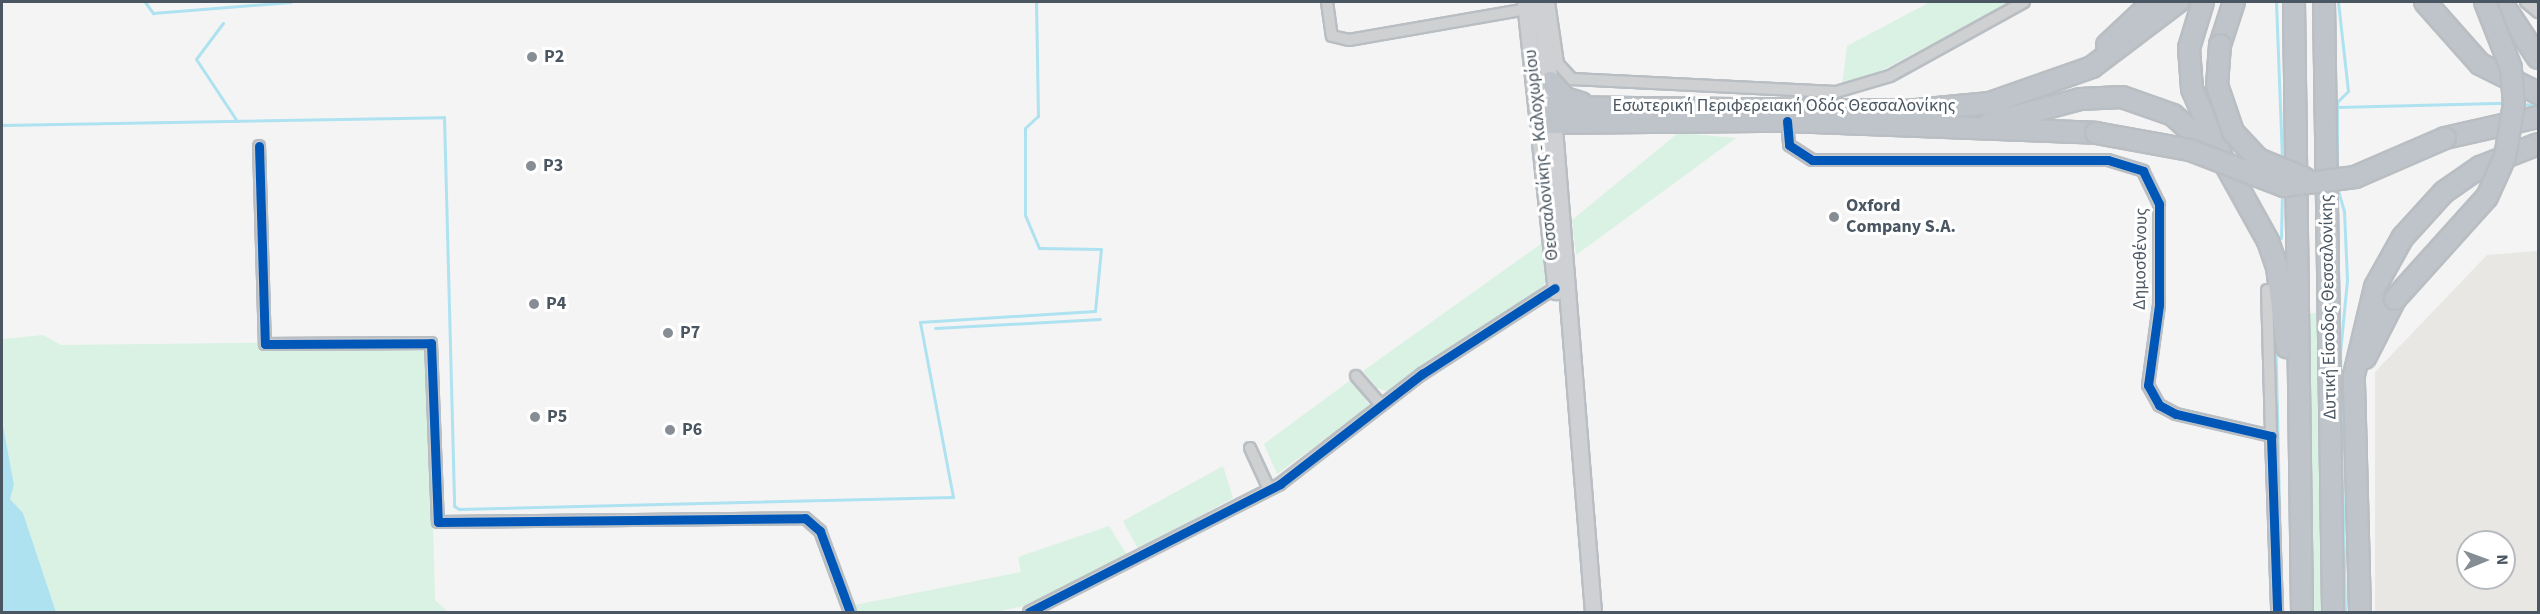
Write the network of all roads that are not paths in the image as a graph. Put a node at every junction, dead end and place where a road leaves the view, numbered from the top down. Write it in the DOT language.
graph roads {
  1 [pos="1327,2"];
  2 [pos="1549,2"];
  3 [pos="2024,2"];
  4 [pos="2203,2"];
  5 [pos="2234,2"];
  6 [pos="2294,2"];
  7 [pos="2324,2"];
  8 [pos="2425,2"];
  9 [pos="2485,2"];
  10 [pos="2501,2"];
  11 [pos="2526,2"];
  12 [pos="1530,4"];
  13 [pos="2161,6"];
  14 [pos="2538,12"];
  15 [pos="2538,58"];
  16 [pos="1583,81"];
  17 [pos="1550,82"];
  18 [pos="2053,83"];
  19 [pos="2538,93"];
  20 [pos="1584,104"];
  21 [pos="1547,115"];
  22 [pos="2538,117"];
  23 [pos="1787,121"];
  24 [pos="1949,129"];
  25 [pos="2538,144"];
  26 [pos="259,146"];
  27 [pos="2224,162"];
  28 [pos="2321,181"];
  29 [pos="1555,282"];
  30 [pos="2267,290"];
  31 [pos="1567,344"];
  32 [pos="1356,376"];
  33 [pos="1381,405"];
  34 [pos="2355,407"];
  35 [pos="2271,436"];
  36 [pos="1250,448"];
  37 [pos="2300,475"];
  38 [pos="1269,489"];
  39 [pos="850,612"];
  40 [pos="1029,612"];
  41 [pos="1593,612"];
  42 [pos="2277,612"];
  43 [pos="2302,612"];
  44 [pos="2333,612"];
  45 [pos="2360,612"];
  1 -- 12 [label="street"];
  2 -- 16 [label="street"];
  3 -- 16 [label="street"];
  4 -- 27 [label="highway"];
  5 -- 28 [label="highway, bridge"];
  6 -- 37 [label="highway, Δυτική Είσοδος Θεσσαλονίκης"];
  7 -- 44 [label="highway, Δυτική Είσοδος Θεσσαλονίκης"];
  8 -- 19 [label="highway"];
  9 -- 34 [label="highway, bridge"];
  10 -- 15 [label="highway"];
  11 -- 14 [label="street"];
  12 -- 17 [label="main road, Θεσσαλονίκης - Καλοχωρίου"];
  12 -- 21 [label="main road, Θεσσαλονίκης - Καλοχωρίου"];
  13 -- 18 [label="highway"];
  13 -- 18 [label="highway, Εσωτερική Περιφερειακή Οδός Θεσσαλονίκης"];
  16 -- 20 [label="street"];
  17 -- 20 [label="highway"];
  17 -- 21 [label="main road, Θεσσαλονίκης - Καλοχωρίου"];
  18 -- 20 [label="highway, Εσωτερική Περιφερειακή Οδός Θεσσαλονίκης"];
  20 -- 21 [label="highway, Εσωτερική Περιφερειακή Οδός Θεσσαλονίκης"];
  21 -- 23 [label="highway, Εσωτερική Περιφερειακή Οδός Θεσσαλονίκης"];
  21 -- 29 [label="main road, Θεσσαλονίκης - Καλοχωρίου"];
  21 -- 31 [label="main road, Θεσσαλονίκης - Καλοχωρίου"];
  22 -- 28 [label="highway, Εσωτερική Περιφερειακή Οδός Θεσσαλονίκης, bridge"];
  23 -- 24 [label="highway, Εσωτερική Περιφερειακή Οδός Θεσσαλονίκης"];
  23 -- 35 [label="street, Δημοσθένους"];
  24 -- 27 [label="highway"];
  24 -- 28 [label="highway, Εσωτερική Περιφερειακή Οδός Θεσσαλονίκης, bridge"];
  25 -- 34 [label="highway"];
  26 -- 39 [label="street"];
  27 -- 37 [label="highway"];
  29 -- 31 [label="main road, Θεσσαλονίκης - Καλοχωρίου"];
  29 -- 33 [label="street"];
  30 -- 35 [label="street"];
  31 -- 41 [label="main road, Θεσσαλονίκης - Καλοχωρίου"];
  32 -- 33 [label="street"];
  33 -- 38 [label="street"];
  34 -- 45 [label="highway"];
  35 -- 42 [label="street"];
  36 -- 38 [label="street"];
  37 -- 43 [label="highway, Δυτική Είσοδος Θεσσαλονίκης"];
  38 -- 40 [label="street"];
}
